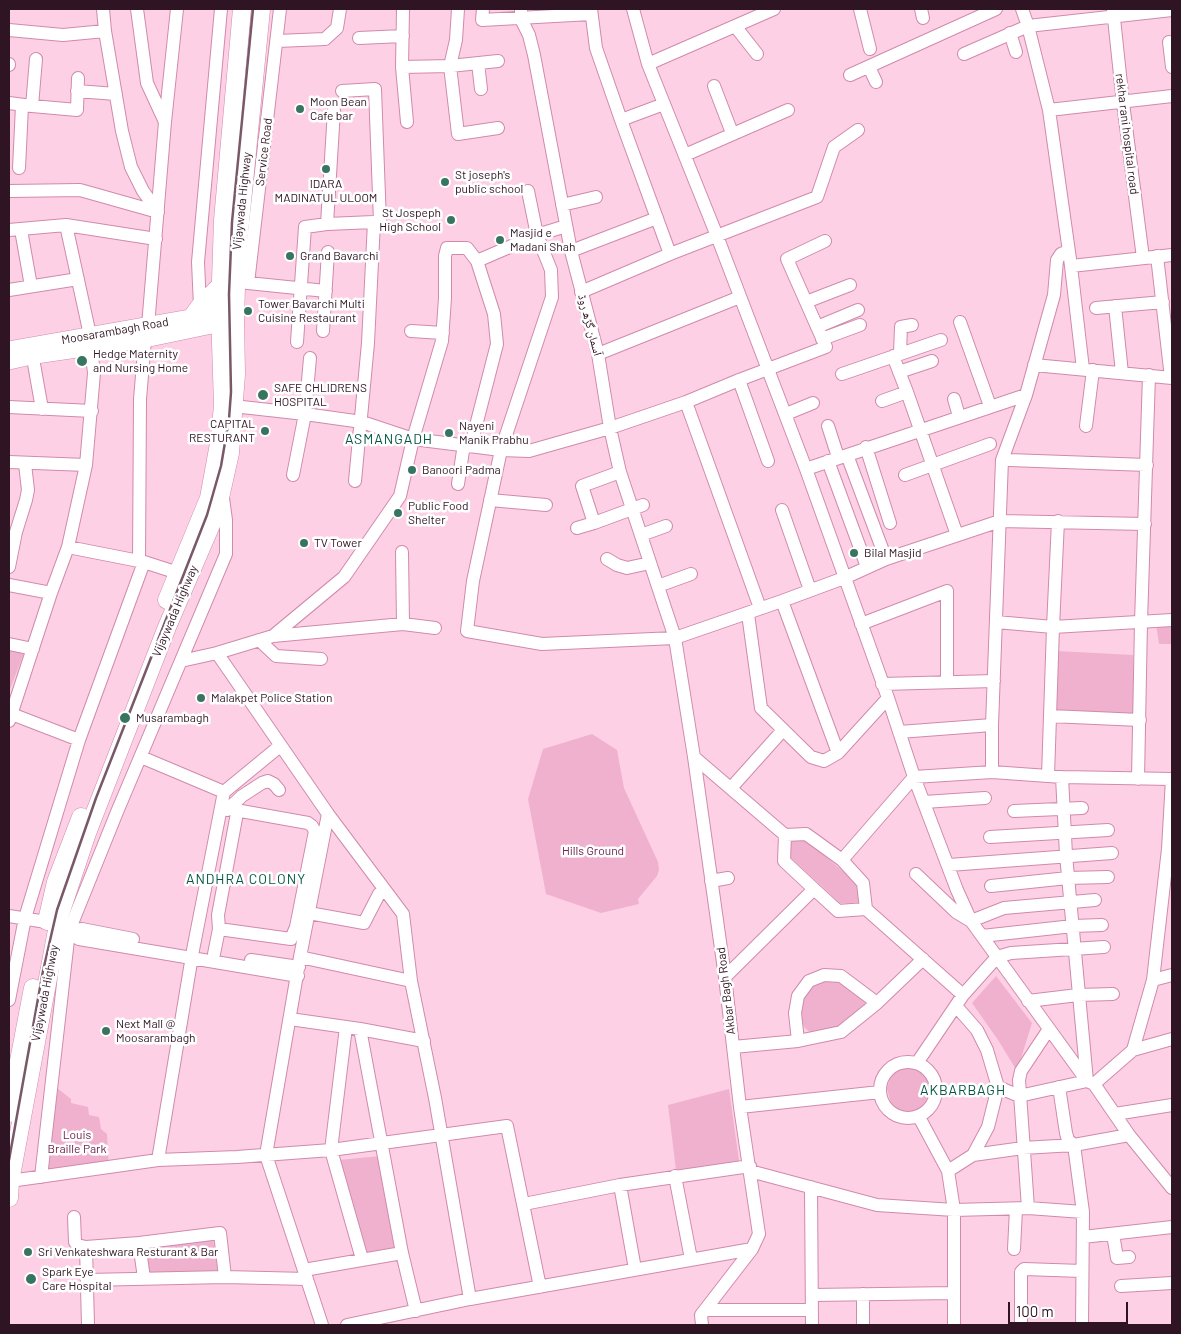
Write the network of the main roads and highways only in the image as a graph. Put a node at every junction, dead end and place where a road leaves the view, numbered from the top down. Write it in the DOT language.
graph roads {
  1 [pos="242,14"];
  2 [pos="261,17"];
  3 [pos="235,283"];
  4 [pos="196,312"];
  5 [pos="228,316"];
  6 [pos="147,333"];
  7 [pos="9,349"];
  8 [pos="32,351"];
  9 [pos="9,362"];
  10 [pos="72,856"];
  11 [pos="57,927"];
  12 [pos="15,1048"];
  13 [pos="9,1114"];
  14 [pos="9,1190"];
  1 -- 2 [label="highway"];
  1 -- 3 [label="highway, Vijaywada Highway"];
  2 -- 3 [label="highway, Vijaywada Highway"];
  3 -- 4 [label="highway"];
  3 -- 5 [label="highway, Vijaywada Highway"];
  4 -- 5 [label="main road, Moosarambagh Road"];
  4 -- 6 [label="main road, Moosarambagh Road"];
  5 -- 6 [label="main road, Moosarambagh Road"];
  5 -- 10 [label="highway, Vijaywada Highway"];
  5 -- 10 [label="highway, Vijaywada Highway"];
  6 -- 8 [label="main road, Moosarambagh Road"];
  7 -- 8 [label="main road, Moosarambagh Road"];
  8 -- 9 [label="main road, Moosarambagh Road"];
  10 -- 11 [label="highway, Vijaywada Highway"];
  11 -- 12 [label="highway, Vijaywada Highway"];
  11 -- 14 [label="highway, Vijaywada Highway"];
  12 -- 13 [label="highway, Vijaywada Highway"];
}
